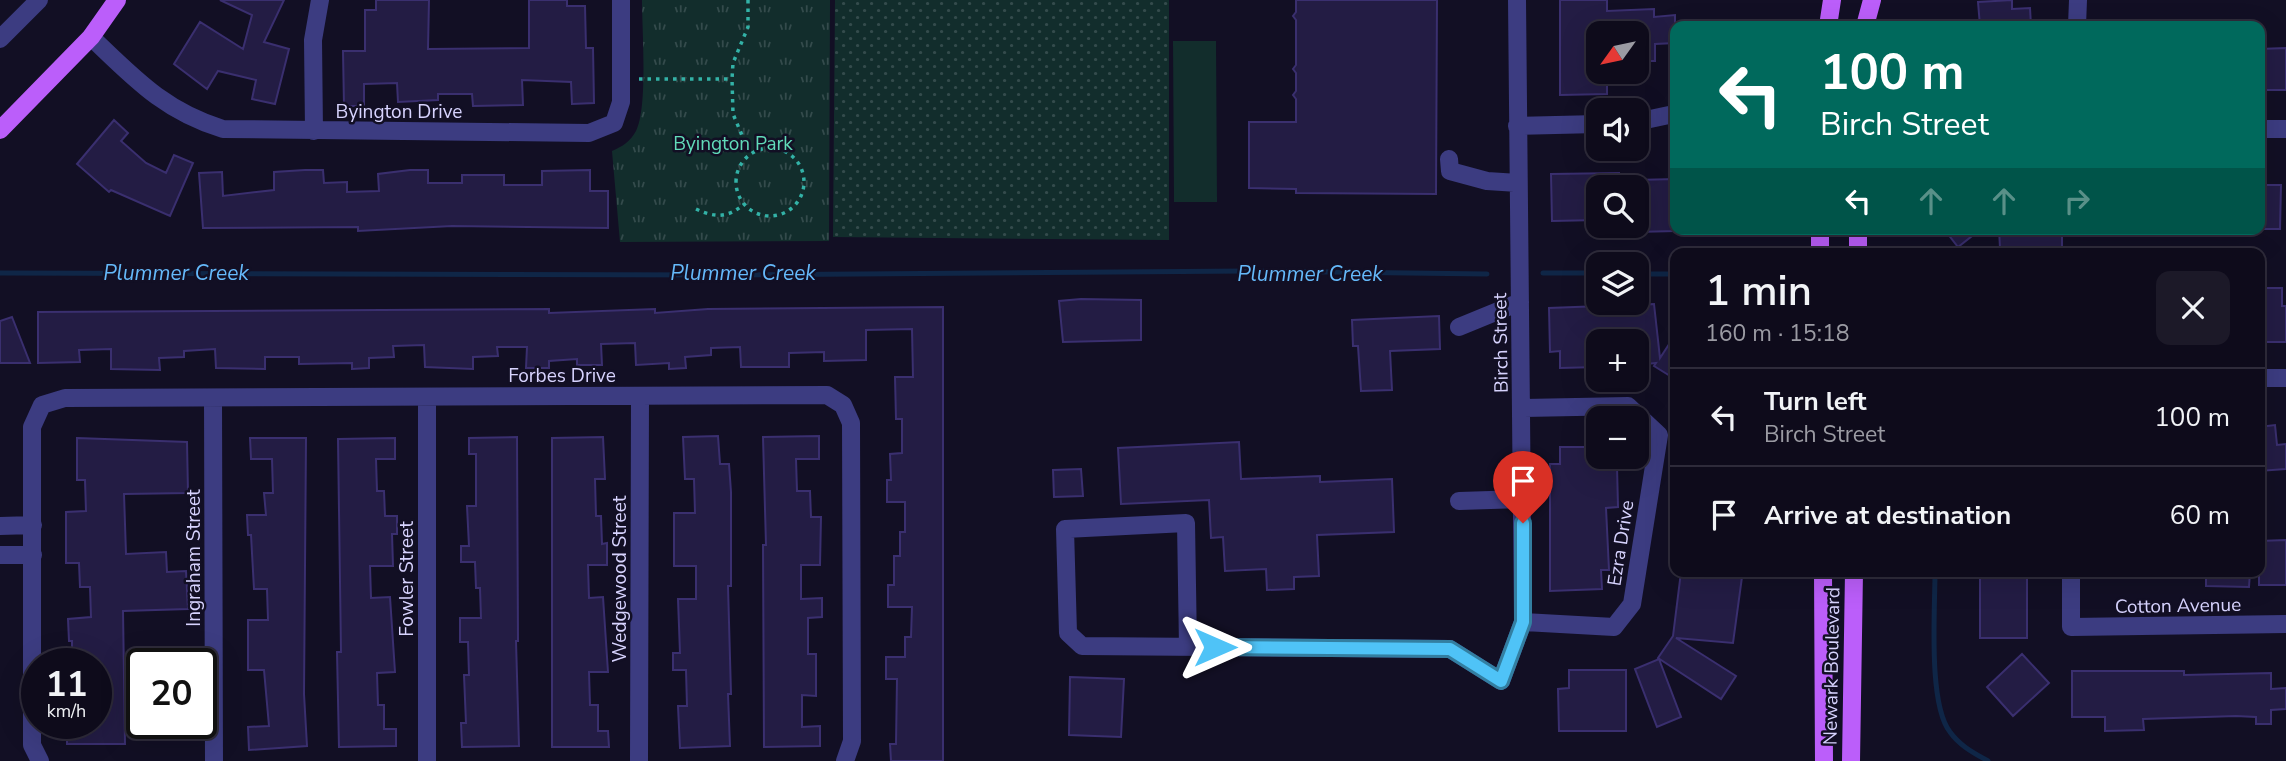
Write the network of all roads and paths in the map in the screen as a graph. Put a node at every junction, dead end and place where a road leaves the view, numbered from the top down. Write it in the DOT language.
graph roads {
  1 [pos="39,0"];
  2 [pos="117,0"];
  3 [pos="320,0"];
  4 [pos="621,0"];
  5 [pos="748,0"];
  6 [pos="1517,0"];
  7 [pos="1832,0"];
  8 [pos="1872,0"];
  9 [pos="2078,0"];
  10 [pos="1829,21"];
  11 [pos="1866,21"];
  12 [pos="2077,21"];
  13 [pos="90,37"];
  14 [pos="0,39"];
  15 [pos="621,79"];
  16 [pos="732,79"];
  17 [pos="1669,115"];
  18 [pos="1649,119"];
  19 [pos="1586,124"];
  20 [pos="1517,126"];
  21 [pos="2265,129"];
  22 [pos="2286,129"];
  23 [pos="0,130"];
  24 [pos="314,131"];
  25 [pos="750,154"];
  26 [pos="1450,159"];
  27 [pos="1518,183"];
  28 [pos="744,204"];
  29 [pos="696,209"];
  30 [pos="1520,302"];
  31 [pos="1460,327"];
  32 [pos="2265,378"];
  33 [pos="2286,378"];
  34 [pos="640,396"];
  35 [pos="427,397"];
  36 [pos="214,398"];
  37 [pos="1522,408"];
  38 [pos="1522,499"];
  39 [pos="1459,501"];
  40 [pos="33,525"];
  41 [pos="0,526"];
  42 [pos="0,555"];
  43 [pos="33,555"];
  44 [pos="1822,577"];
  45 [pos="1854,577"];
  46 [pos="2071,577"];
  47 [pos="1523,622"];
  48 [pos="2286,624"];
  49 [pos="1188,647"];
  50 [pos="40,761"];
  51 [pos="214,761"];
  52 [pos="427,761"];
  53 [pos="639,761"];
  54 [pos="845,761"];
  55 [pos="1824,761"];
  56 [pos="1851,761"];
  1 -- 14 [label="street"];
  2 -- 13 [label="main road"];
  3 -- 24 [label="street"];
  4 -- 15 [label="street, Byington Drive"];
  5 -- 16 [label="path"];
  6 -- 20 [label="street, Birch Street"];
  7 -- 10 [label="main road"];
  8 -- 11 [label="main road"];
  9 -- 12 [label="street"];
  13 -- 23 [label="main road"];
  13 -- 24 [label="street, Byington Drive"];
  15 -- 16 [label="path"];
  15 -- 24 [label="street, Byington Drive"];
  16 -- 25 [label="path"];
  17 -- 18 [label="street"];
  19 -- 20 [label="street"];
  20 -- 27 [label="street, Birch Street"];
  21 -- 22 [label="street"];
  25 -- 28 [label="path"];
  25 -- 28 [label="path"];
  26 -- 27 [label="street"];
  27 -- 30 [label="street, Birch Street"];
  28 -- 29 [label="path"];
  30 -- 31 [label="street"];
  30 -- 37 [label="street, Birch Street"];
  32 -- 33 [label="street"];
  34 -- 35 [label="street, Forbes Drive"];
  34 -- 53 [label="street, Wedgewood Street"];
  34 -- 54 [label="street, Forbes Drive"];
  35 -- 36 [label="street, Forbes Drive"];
  35 -- 52 [label="street, Fowler Street"];
  36 -- 40 [label="street, Forbes Drive"];
  36 -- 51 [label="street, Ingraham Street"];
  37 -- 38 [label="street, Birch Street"];
  37 -- 47 [label="street, Ezra Drive"];
  38 -- 39 [label="street"];
  38 -- 47 [label="street, Birch Street"];
  40 -- 41 [label="street"];
  40 -- 43 [label="street, Forbes Drive"];
  42 -- 43 [label="street"];
  43 -- 50 [label="street, Forbes Drive"];
  44 -- 55 [label="main road, Newark Boulevard"];
  45 -- 56 [label="main road, Newark Boulevard"];
  46 -- 48 [label="street, Cotton Avenue"];
  47 -- 49 [label="street, Birch Street"];
  49 -- 49 [label="street"];
}
